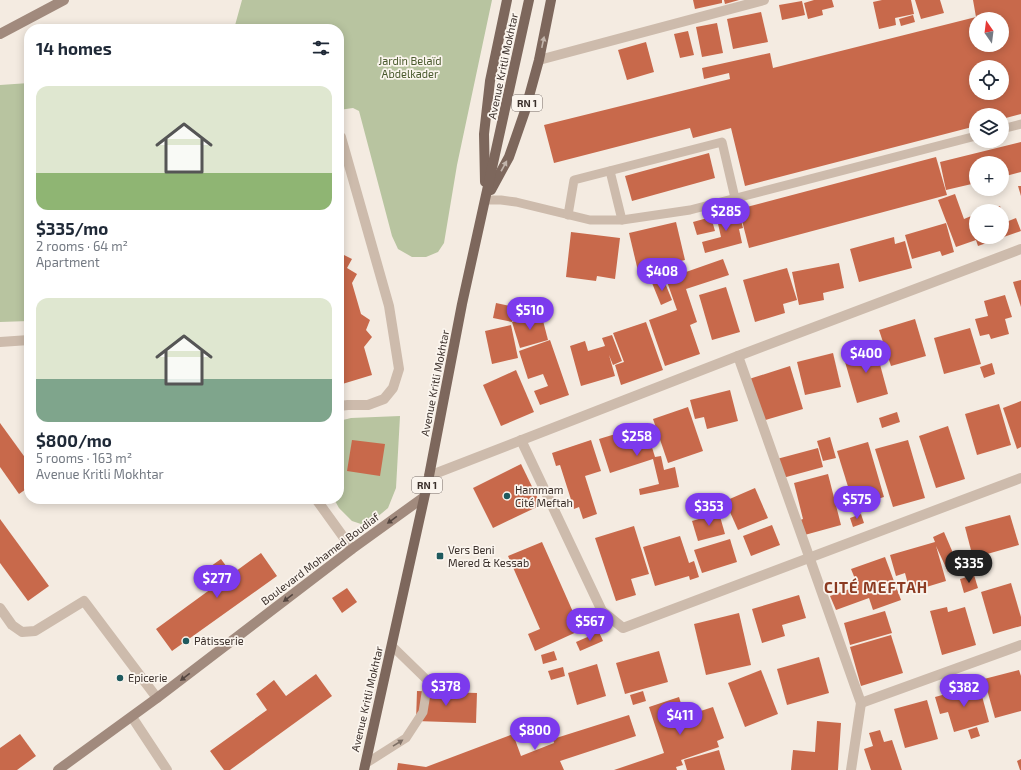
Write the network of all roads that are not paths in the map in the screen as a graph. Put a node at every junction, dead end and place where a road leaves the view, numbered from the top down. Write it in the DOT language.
graph roads {
  1 [pos="64,0"];
  2 [pos="507,0"];
  3 [pos="529,0"];
  4 [pos="551,0"];
  5 [pos="764,0"];
  6 [pos="0,34"];
  7 [pos="539,60"];
  8 [pos="1021,124"];
  9 [pos="1009,127"];
  10 [pos="969,138"];
  11 [pos="344,148"];
  12 [pos="610,171"];
  13 [pos="735,198"];
  14 [pos="485,200"];
  15 [pos="568,215"];
  16 [pos="622,220"];
  17 [pos="1021,249"];
  18 [pos="24,340"];
  19 [pos="0,342"];
  20 [pos="738,356"];
  21 [pos="344,405"];
  22 [pos="521,440"];
  23 [pos="429,476"];
  24 [pos="1021,478"];
  25 [pos="424,497"];
  26 [pos="320,504"];
  27 [pos="352,549"];
  28 [pos="810,557"];
  29 [pos="0,608"];
  30 [pos="1021,645"];
  31 [pos="392,646"];
  32 [pos="157,698"];
  33 [pos="861,703"];
  34 [pos="132,717"];
  35 [pos="364,767"];
  36 [pos="58,770"];
  37 [pos="167,770"];
  38 [pos="851,770"];
  1 -- 6 [label="main road"];
  2 -- 14 [label="main road, RN 1"];
  3 -- 14 [label="main road, Avenue Kritli Mokhtar / RN 1"];
  7 -- 4 [label="main road, RN 1, one-way"];
  5 -- 7 [label="street"];
  14 -- 7 [label="main road, RN 1, one-way"];
  8 -- 9 [label="lane"];
  10 -- 13 [label="lane"];
  11 -- 21 [label="street"];
  12 -- 13 [label="lane"];
  12 -- 15 [label="lane"];
  12 -- 16 [label="lane"];
  13 -- 16 [label="lane"];
  14 -- 15 [label="lane"];
  14 -- 23 [label="main road, Avenue Kritli Mokhtar / RN 1"];
  15 -- 16 [label="lane"];
  17 -- 20 [label="street"];
  18 -- 19 [label="street"];
  20 -- 22 [label="street"];
  20 -- 28 [label="street"];
  22 -- 23 [label="street"];
  22 -- 28 [label="street"];
  23 -- 25 [label="main road, Avenue Kritli Mokhtar / RN 1"];
  24 -- 28 [label="street"];
  25 -- 27 [label="main road, Boulevard Mohamed Boudiaf, one-way"];
  25 -- 31 [label="main road, Avenue Kritli Mokhtar / RN 1"];
  26 -- 27 [label="street"];
  27 -- 32 [label="main road, Boulevard Mohamed Boudiaf, one-way"];
  28 -- 33 [label="street"];
  29 -- 32 [label="street"];
  30 -- 33 [label="street"];
  31 -- 35 [label="main road, Avenue Kritli Mokhtar / RN 1"];
  35 -- 31 [label="lane, one-way"];
  32 -- 34 [label="main road, Boulevard Mohamed Boudiaf"];
  33 -- 38 [label="street"];
  34 -- 36 [label="main road, Boulevard Mohamed Boudiaf"];
  34 -- 37 [label="street"];
}
